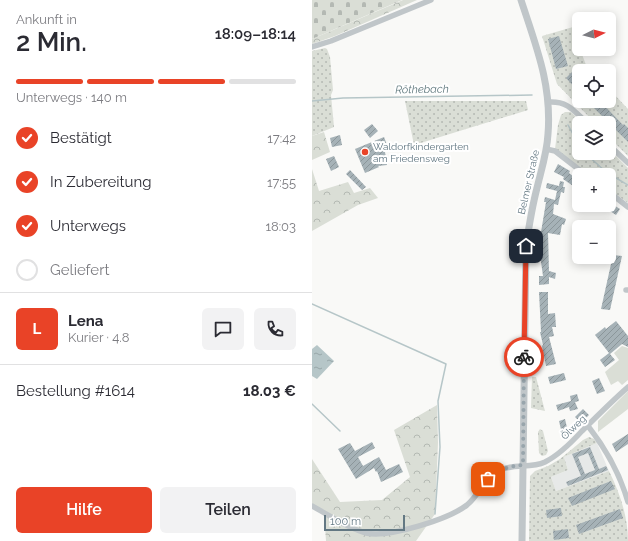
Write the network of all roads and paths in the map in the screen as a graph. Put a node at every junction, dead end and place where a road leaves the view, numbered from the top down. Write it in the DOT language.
graph roads {
  1 [pos="431,0"];
  2 [pos="521,0"];
  3 [pos="312,47"];
  4 [pos="549,102"];
  5 [pos="579,116"];
  6 [pos="546,149"];
  7 [pos="616,151"];
  8 [pos="628,163"];
  9 [pos="577,168"];
  10 [pos="616,198"];
  11 [pos="628,207"];
  12 [pos="628,387"];
  13 [pos="588,426"];
  14 [pos="523,465"];
  15 [pos="628,502"];
  16 [pos="312,506"];
  17 [pos="522,541"];
  1 -- 3 [label="street"];
  2 -- 4 [label="street, Belmer Straße"];
  4 -- 5 [label="street"];
  4 -- 6 [label="street, Belmer Straße"];
  6 -- 9 [label="street"];
  6 -- 14 [label="street, Belmer Straße"];
  7 -- 8 [label="street"];
  10 -- 11 [label="street"];
  12 -- 13 [label="street, Ölweg"];
  13 -- 14 [label="street, Ölweg"];
  13 -- 15 [label="street"];
  14 -- 16 [label="street, Ölweg"];
  14 -- 17 [label="street, Belmer Straße"];
}
